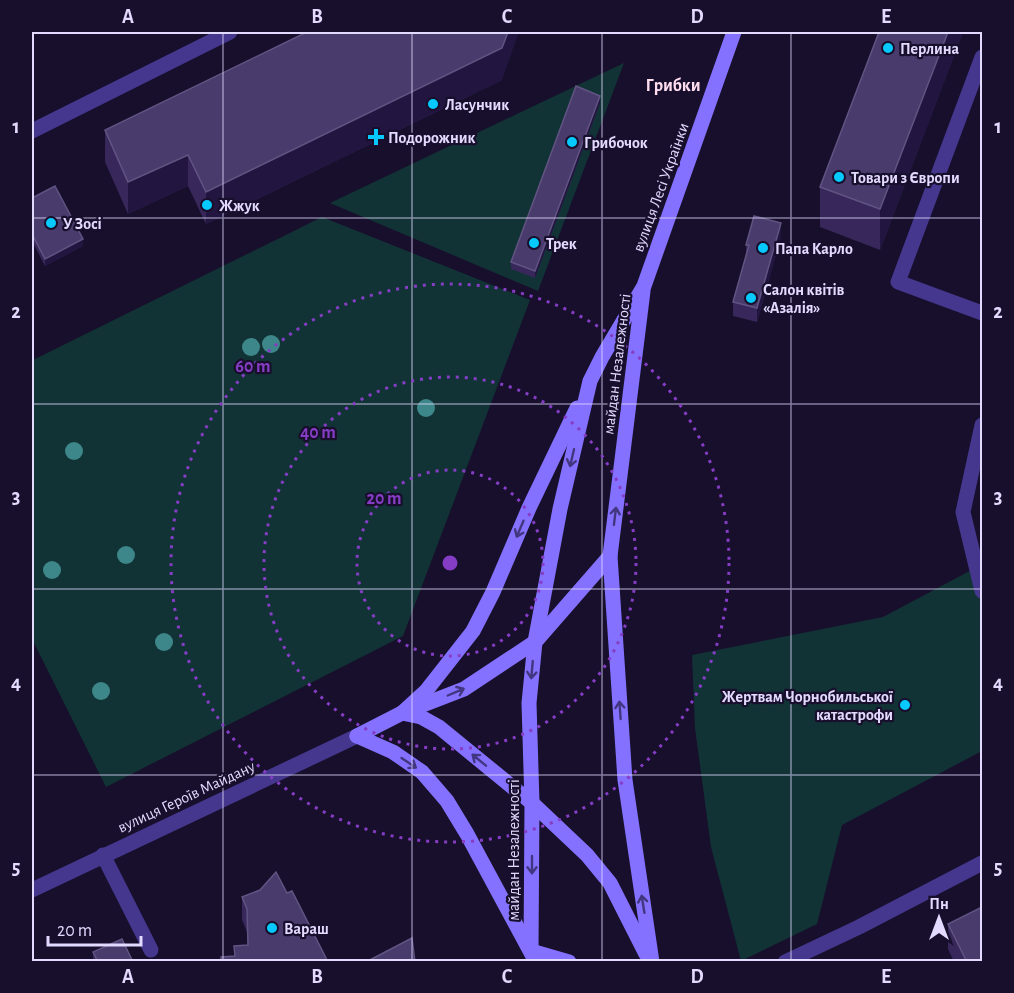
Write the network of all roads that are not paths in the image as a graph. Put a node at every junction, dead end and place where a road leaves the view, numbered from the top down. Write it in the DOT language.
graph roads {
  1 [pos="230,32"];
  2 [pos="734,32"];
  3 [pos="982,57"];
  4 [pos="32,131"];
  5 [pos="644,286"];
  6 [pos="982,313"];
  7 [pos="590,381"];
  8 [pos="982,425"];
  9 [pos="610,556"];
  10 [pos="982,591"];
  11 [pos="535,642"];
  12 [pos="402,714"];
  13 [pos="357,736"];
  14 [pos="532,803"];
  15 [pos="103,855"];
  16 [pos="982,863"];
  17 [pos="32,890"];
  18 [pos="151,950"];
  19 [pos="534,956"];
  20 [pos="569,962"];
  21 [pos="651,962"];
  22 [pos="785,962"];
  1 -- 4 [label="street"];
  2 -- 5 [label="main road, вулиця Лесі Українки"];
  3 -- 6 [label="street"];
  5 -- 7 [label="main road, майдан Незалежності"];
  9 -- 5 [label="main road, майдан Незалежності, one-way"];
  7 -- 11 [label="main road, майдан Незалежності, one-way"];
  7 -- 12 [label="main road, one-way"];
  8 -- 10 [label="street"];
  9 -- 11 [label="main road"];
  21 -- 9 [label="main road, майдан Незалежності, one-way"];
  12 -- 11 [label="main road, one-way"];
  11 -- 14 [label="main road, майдан Незалежності, one-way"];
  12 -- 13 [label="main road"];
  14 -- 12 [label="main road, one-way"];
  13 -- 15 [label="street, вулиця Героїв Майдану"];
  13 -- 19 [label="main road, one-way"];
  14 -- 19 [label="main road, майдан Незалежності, one-way"];
  14 -- 21 [label="main road"];
  15 -- 17 [label="street, вулиця Героїв Майдану"];
  15 -- 18 [label="street"];
  16 -- 22 [label="street"];
  19 -- 20 [label="main road"];
}
